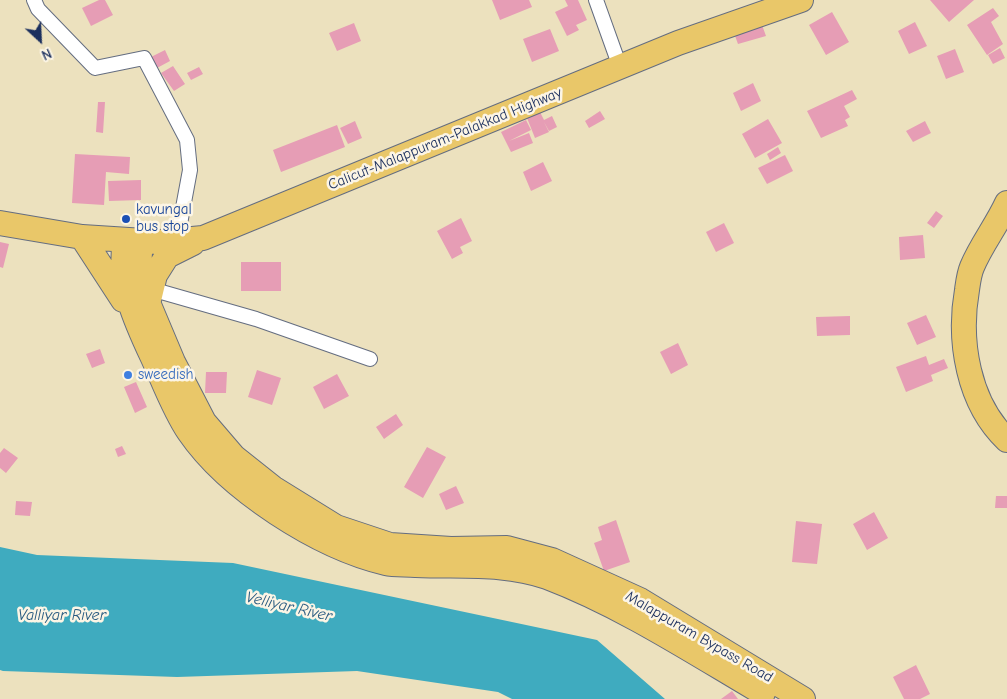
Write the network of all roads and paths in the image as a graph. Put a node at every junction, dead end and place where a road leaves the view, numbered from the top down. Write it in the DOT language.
graph roads {
  1 [pos="34,0"];
  2 [pos="596,0"];
  3 [pos="801,0"];
  4 [pos="620,67"];
  5 [pos="1007,203"];
  6 [pos="0,222"];
  7 [pos="82,237"];
  8 [pos="203,238"];
  9 [pos="133,240"];
  10 [pos="177,240"];
  11 [pos="144,303"];
  12 [pos="370,358"];
  13 [pos="1007,440"];
  14 [pos="773,699"];
  15 [pos="804,699"];
  1 -- 10 [label="street"];
  2 -- 4 [label="street"];
  3 -- 4 [label="highway, Calicut-Malappuram-Palakkad Highway"];
  4 -- 8 [label="highway, Calicut-Malappuram-Palakkad Highway"];
  5 -- 13 [label="highway"];
  6 -- 7 [label="highway, Calicut-Malappuram-Palakkad Highway"];
  7 -- 9 [label="highway, Calicut-Malappuram-Palakkad Highway"];
  7 -- 11 [label="highway"];
  8 -- 10 [label="highway, Calicut-Malappuram-Palakkad Highway"];
  8 -- 11 [label="highway"];
  9 -- 10 [label="highway, Calicut-Malappuram-Palakkad Highway"];
  9 -- 11 [label="highway, Malappuram Bypass Road"];
  11 -- 12 [label="street"];
  11 -- 14 [label="highway, Malappuram Bypass Road"];
  11 -- 15 [label="highway, Malappuram Bypass Road"];
}
